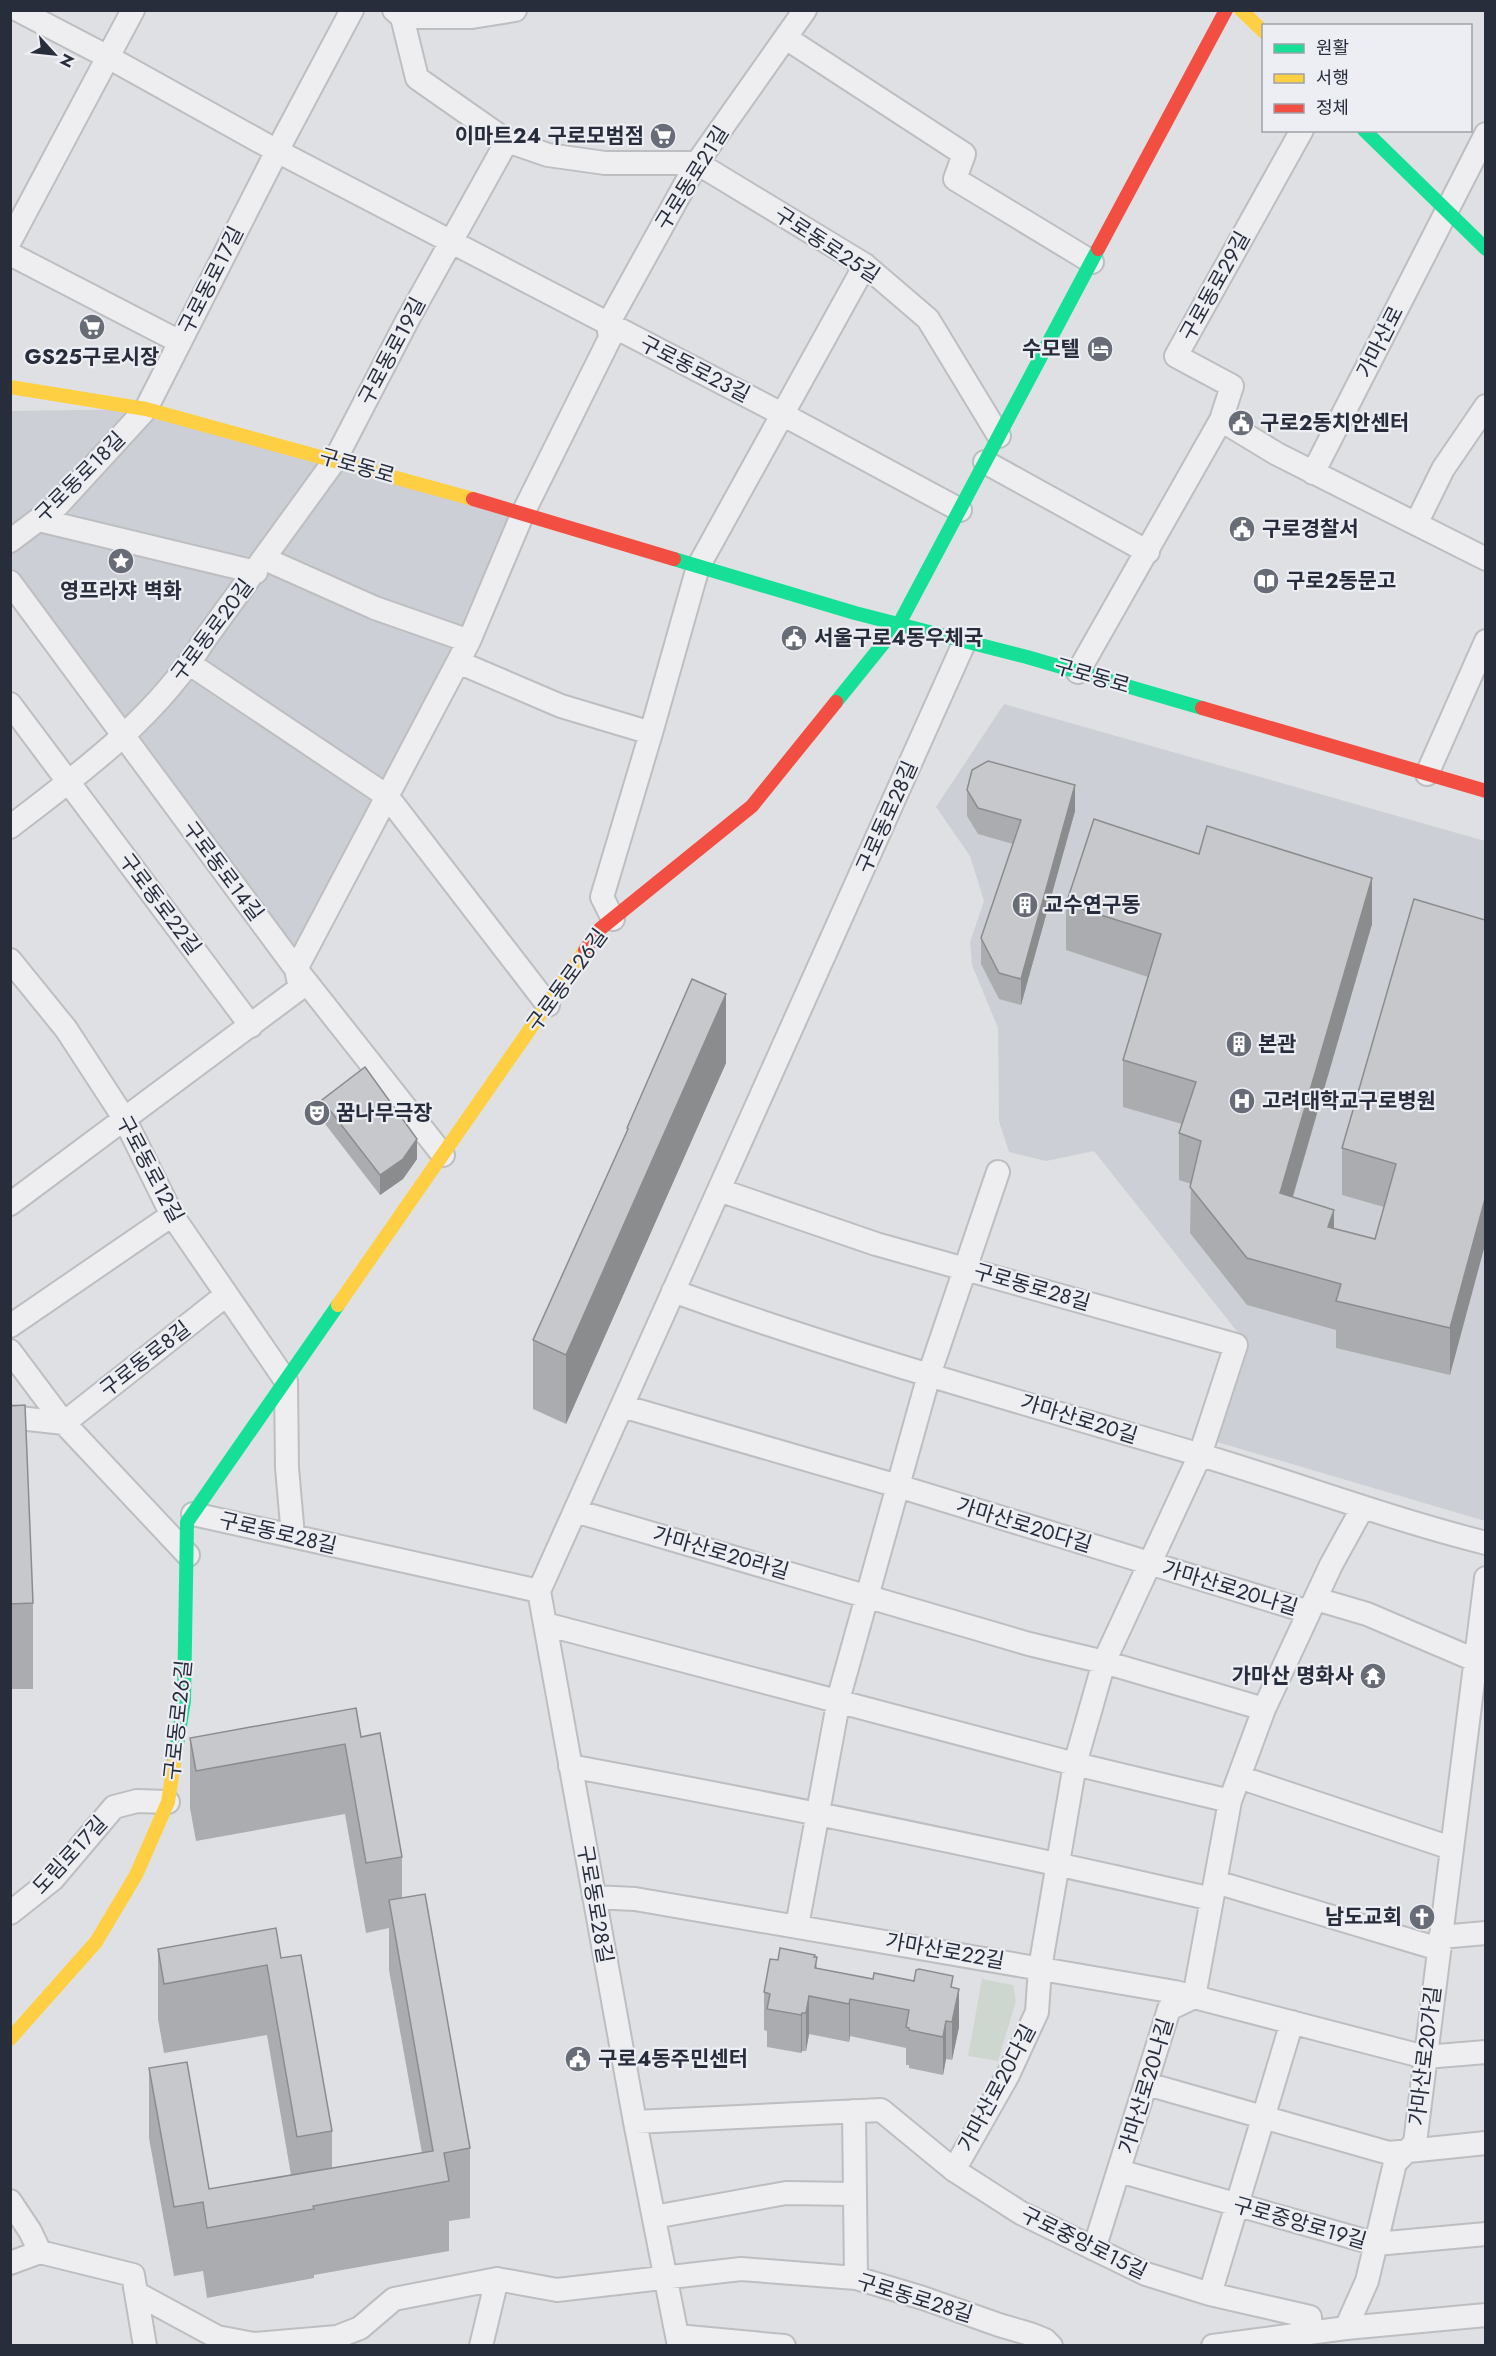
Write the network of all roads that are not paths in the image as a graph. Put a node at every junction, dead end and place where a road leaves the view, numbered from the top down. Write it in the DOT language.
graph roads {
  1 [pos="18,10"];
  2 [pos="133,10"];
  3 [pos="352,10"];
  4 [pos="516,10"];
  5 [pos="805,10"];
  6 [pos="1226,10"];
  7 [pos="398,14"];
  8 [pos="786,38"];
  9 [pos="108,57"];
  10 [pos="1301,132"];
  11 [pos="1366,132"];
  12 [pos="1485,134"];
  13 [pos="507,141"];
  14 [pos="277,152"];
  15 [pos="697,163"];
  16 [pos="1446,211"];
  17 [pos="10,241"];
  18 [pos="452,242"];
  19 [pos="1485,249"];
  20 [pos="10,254"];
  21 [pos="1092,262"];
  22 [pos="865,265"];
  23 [pos="608,324"];
  24 [pos="180,342"];
  25 [pos="10,387"];
  26 [pos="1485,406"];
  27 [pos="146,409"];
  28 [pos="782,414"];
  29 [pos="1221,420"];
  30 [pos="999,436"];
  31 [pos="335,460"];
  32 [pos="985,462"];
  33 [pos="1312,472"];
  34 [pos="960,510"];
  35 [pos="523,513"];
  36 [pos="39,520"];
  37 [pos="1416,524"];
  38 [pos="10,541"];
  39 [pos="1148,552"];
  40 [pos="1485,559"];
  41 [pos="260,566"];
  42 [pos="698,567"];
  43 [pos="10,582"];
  44 [pos="899,624"];
  45 [pos="469,640"];
  46 [pos="965,641"];
  47 [pos="1485,641"];
  48 [pos="458,662"];
  49 [pos="190,664"];
  50 [pos="1078,672"];
  51 [pos="1478,682"];
  52 [pos="10,704"];
  53 [pos="651,733"];
  54 [pos="124,737"];
  55 [pos="1427,774"];
  56 [pos="69,782"];
  57 [pos="1485,791"];
  58 [pos="387,796"];
  59 [pos="10,827"];
  60 [pos="613,919"];
  61 [pos="10,960"];
  62 [pos="296,969"];
  63 [pos="548,1005"];
  64 [pos="250,1026"];
  65 [pos="124,1118"];
  66 [pos="443,1155"];
  67 [pos="998,1172"];
  68 [pos="719,1190"];
  69 [pos="10,1204"];
  70 [pos="172,1215"];
  71 [pos="967,1269"];
  72 [pos="674,1291"];
  73 [pos="225,1295"];
  74 [pos="10,1326"];
  75 [pos="10,1351"];
  76 [pos="929,1375"];
  77 [pos="286,1380"];
  78 [pos="622,1406"];
  79 [pos="10,1417"];
  80 [pos="64,1423"];
  81 [pos="1200,1455"];
  82 [pos="898,1486"];
  83 [pos="1364,1507"];
  84 [pos="575,1511"];
  85 [pos="193,1514"];
  86 [pos="293,1536"];
  87 [pos="1485,1543"];
  88 [pos="188,1555"];
  89 [pos="1150,1564"];
  90 [pos="1485,1578"];
  91 [pos="539,1591"];
  92 [pos="867,1595"];
  93 [pos="1313,1605"];
  94 [pos="545,1624"];
  95 [pos="1475,1660"];
  96 [pos="1104,1662"];
  97 [pos="838,1701"];
  98 [pos="1264,1709"];
  99 [pos="1075,1764"];
  100 [pos="570,1767"];
  101 [pos="1239,1777"];
  102 [pos="1230,1801"];
  103 [pos="168,1802"];
  104 [pos="817,1812"];
  105 [pos="1451,1848"];
  106 [pos="1058,1863"];
  107 [pos="1214,1890"];
  108 [pos="594,1897"];
  109 [pos="10,1913"];
  110 [pos="797,1926"];
  111 [pos="1485,1933"];
  112 [pos="1439,1943"];
  113 [pos="1040,1968"];
  114 [pos="1194,1997"];
  115 [pos="1292,2022"];
  116 [pos="10,2040"];
  117 [pos="1485,2052"];
  118 [pos="1425,2057"];
  119 [pos="1147,2084"];
  120 [pos="854,2111"];
  121 [pos="1263,2117"];
  122 [pos="635,2122"];
  123 [pos="1485,2143"];
  124 [pos="1407,2151"];
  125 [pos="954,2170"];
  126 [pos="1119,2171"];
  127 [pos="855,2194"];
  128 [pos="10,2201"];
  129 [pos="1237,2205"];
  130 [pos="654,2217"];
  131 [pos="1485,2234"];
  132 [pos="1376,2244"];
  133 [pos="1094,2249"];
  134 [pos="40,2252"];
  135 [pos="10,2263"];
  136 [pos="666,2277"];
  137 [pos="855,2278"];
  138 [pos="497,2280"];
  139 [pos="136,2293"];
  140 [pos="1210,2294"];
  141 [pos="1485,2315"];
  142 [pos="1346,2328"];
  143 [pos="1306,2339"];
  144 [pos="678,2341"];
  145 [pos="145,2346"];
  146 [pos="481,2346"];
  147 [pos="784,2346"];
  148 [pos="1051,2346"];
  149 [pos="1213,2346"];
  1 -- 9 [label="street"];
  2 -- 9 [label="street"];
  3 -- 14 [label="street, 구로동로17길"];
  4 -- 7 [label="street"];
  5 -- 8 [label="street, 구로동로21길"];
  6 -- 21 [label="street"];
  7 -- 13 [label="street"];
  8 -- 15 [label="street, 구로동로21길"];
  8 -- 21 [label="street"];
  9 -- 14 [label="street"];
  9 -- 17 [label="street"];
  10 -- 29 [label="street, 구로동로29길"];
  11 -- 16 [label="street"];
  12 -- 16 [label="street, 가마산로"];
  13 -- 15 [label="street"];
  13 -- 18 [label="street, 구로동로19길"];
  14 -- 18 [label="street"];
  14 -- 24 [label="street, 구로동로17길"];
  15 -- 22 [label="street, 구로동로25길"];
  15 -- 23 [label="street, 구로동로21길"];
  16 -- 19 [label="street"];
  16 -- 33 [label="street, 가마산로"];
  18 -- 23 [label="street"];
  18 -- 31 [label="street, 구로동로19길"];
  20 -- 24 [label="street"];
  21 -- 30 [label="street"];
  22 -- 28 [label="street"];
  22 -- 30 [label="street, 구로동로25길"];
  23 -- 28 [label="street, 구로동로23길"];
  23 -- 35 [label="street, 구로동로21길"];
  24 -- 27 [label="street, 구로동로17길"];
  25 -- 27 [label="street, 구로동로"];
  26 -- 37 [label="street"];
  27 -- 31 [label="street, 구로동로"];
  27 -- 36 [label="street, 구로동로18길"];
  28 -- 34 [label="street"];
  28 -- 42 [label="street"];
  29 -- 33 [label="street"];
  29 -- 39 [label="street, 구로동로29길"];
  30 -- 32 [label="street"];
  31 -- 35 [label="street, 구로동로"];
  31 -- 41 [label="street, 구로동로20길"];
  32 -- 34 [label="street"];
  32 -- 39 [label="street"];
  33 -- 37 [label="street"];
  34 -- 44 [label="street"];
  35 -- 42 [label="street, 구로동로"];
  35 -- 45 [label="street"];
  36 -- 38 [label="street, 구로동로18길"];
  36 -- 41 [label="street"];
  37 -- 40 [label="street"];
  39 -- 50 [label="street, 구로동로29길"];
  41 -- 45 [label="street"];
  41 -- 49 [label="street, 구로동로20길"];
  42 -- 44 [label="street, 구로동로"];
  42 -- 53 [label="street"];
  43 -- 54 [label="street, 구로동로14길"];
  44 -- 46 [label="street, 구로동로"];
  44 -- 60 [label="street, 구로동로26길"];
  45 -- 48 [label="street"];
  46 -- 50 [label="street, 구로동로"];
  46 -- 68 [label="street, 구로동로28길"];
  47 -- 51 [label="street"];
  48 -- 53 [label="street"];
  48 -- 58 [label="street"];
  49 -- 54 [label="street, 구로동로20길"];
  49 -- 58 [label="street"];
  50 -- 55 [label="street, 구로동로"];
  51 -- 55 [label="street"];
  52 -- 56 [label="street"];
  53 -- 60 [label="street"];
  54 -- 56 [label="street, 구로동로20길"];
  54 -- 62 [label="street, 구로동로14길"];
  55 -- 57 [label="street, 구로동로"];
  56 -- 59 [label="street, 구로동로20길"];
  56 -- 64 [label="street, 구로동로22길"];
  58 -- 62 [label="street"];
  58 -- 63 [label="street"];
  60 -- 63 [label="street, 구로동로26길"];
  61 -- 65 [label="street, 구로동로12길"];
  62 -- 64 [label="street"];
  62 -- 66 [label="street, 구로동로14길"];
  63 -- 66 [label="street, 구로동로26길"];
  64 -- 65 [label="street"];
  65 -- 69 [label="street"];
  65 -- 70 [label="street, 구로동로12길"];
  66 -- 77 [label="street, 구로동로26길"];
  67 -- 71 [label="street"];
  68 -- 71 [label="street, 구로동로28길"];
  68 -- 72 [label="street, 구로동로28길"];
  70 -- 73 [label="street, 구로동로12길"];
  70 -- 74 [label="street"];
  71 -- 76 [label="street"];
  71 -- 81 [label="street, 구로동로28길"];
  72 -- 76 [label="street, 가마산로20길"];
  72 -- 78 [label="street, 구로동로28길"];
  73 -- 77 [label="street, 구로동로12길"];
  73 -- 80 [label="street, 구로동로8길"];
  75 -- 80 [label="street"];
  76 -- 81 [label="street, 가마산로20길"];
  76 -- 82 [label="street"];
  77 -- 85 [label="street, 구로동로26길"];
  77 -- 86 [label="street"];
  78 -- 82 [label="street"];
  78 -- 84 [label="street, 구로동로28길"];
  79 -- 80 [label="street"];
  80 -- 88 [label="street"];
  81 -- 83 [label="street, 가마산로20길"];
  81 -- 89 [label="street, 가마산로20다길"];
  82 -- 89 [label="street, 가마산로20다길"];
  82 -- 92 [label="street"];
  83 -- 87 [label="street, 가마산로20길"];
  83 -- 93 [label="street, 가마산로20나길"];
  84 -- 91 [label="street, 구로동로28길"];
  84 -- 92 [label="street, 가마산로20라길"];
  85 -- 86 [label="street, 구로동로28길"];
  85 -- 88 [label="street, 구로동로26길"];
  86 -- 91 [label="street, 구로동로28길"];
  88 -- 103 [label="street, 구로동로26길"];
  89 -- 93 [label="street, 가마산로20나길"];
  89 -- 96 [label="street, 가마산로20다길"];
  90 -- 95 [label="street, 가마산로20가길"];
  91 -- 94 [label="street, 구로동로28길"];
  92 -- 96 [label="street"];
  92 -- 97 [label="street"];
  93 -- 95 [label="street"];
  93 -- 98 [label="street, 가마산로20나길"];
  94 -- 97 [label="street"];
  94 -- 100 [label="street, 구로동로28길"];
  95 -- 105 [label="street, 가마산로20가길"];
  96 -- 98 [label="street"];
  96 -- 99 [label="street, 가마산로20다길"];
  97 -- 99 [label="street"];
  97 -- 104 [label="street"];
  98 -- 101 [label="street, 가마산로20나길"];
  99 -- 102 [label="street"];
  99 -- 106 [label="street, 가마산로20다길"];
  100 -- 104 [label="street"];
  100 -- 108 [label="street, 구로동로28길"];
  101 -- 102 [label="street, 가마산로20나길"];
  101 -- 105 [label="street"];
  102 -- 107 [label="street, 가마산로20나길"];
  103 -- 109 [label="street, 도림로17길"];
  103 -- 116 [label="street, 구로동로26길"];
  104 -- 106 [label="street"];
  104 -- 110 [label="street"];
  105 -- 112 [label="street, 가마산로20가길"];
  106 -- 107 [label="street"];
  106 -- 113 [label="street, 가마산로20다길"];
  107 -- 112 [label="street"];
  107 -- 114 [label="street, 가마산로20나길"];
  108 -- 110 [label="street, 가마산로22길"];
  108 -- 122 [label="street, 구로동로28길"];
  110 -- 113 [label="street, 가마산로22길"];
  111 -- 112 [label="street"];
  112 -- 118 [label="street, 가마산로20가길"];
  113 -- 114 [label="street, 가마산로22길"];
  113 -- 125 [label="street, 가마산로20다길"];
  114 -- 115 [label="street, 가마산로22길"];
  114 -- 119 [label="street, 가마산로20나길"];
  115 -- 118 [label="street, 가마산로22길"];
  115 -- 121 [label="street"];
  117 -- 118 [label="street, 가마산로22길"];
  118 -- 124 [label="street, 가마산로20가길"];
  119 -- 121 [label="street"];
  119 -- 126 [label="street, 가마산로20나길"];
  120 -- 122 [label="street, 구로중앙로15길"];
  120 -- 125 [label="street, 구로중앙로15길"];
  120 -- 127 [label="street"];
  121 -- 124 [label="street"];
  121 -- 129 [label="street"];
  122 -- 130 [label="street, 구로동로28길"];
  123 -- 124 [label="street"];
  124 -- 132 [label="street, 가마산로20가길"];
  125 -- 133 [label="street, 구로중앙로15길"];
  126 -- 129 [label="street, 구로중앙로19길"];
  126 -- 133 [label="street, 가마산로20나길"];
  127 -- 130 [label="street"];
  127 -- 137 [label="street"];
  128 -- 134 [label="street"];
  129 -- 132 [label="street, 구로중앙로19길"];
  129 -- 140 [label="street"];
  130 -- 136 [label="street, 구로동로28길"];
  131 -- 132 [label="street, 구로중앙로19길"];
  132 -- 142 [label="street, 가마산로20가길"];
  133 -- 140 [label="street, 구로중앙로15길"];
  134 -- 135 [label="street"];
  134 -- 139 [label="street"];
  136 -- 137 [label="street, 구로동로28길"];
  136 -- 138 [label="street"];
  136 -- 144 [label="street, 구로동로28길"];
  137 -- 148 [label="street, 구로동로28길"];
  138 -- 139 [label="street"];
  138 -- 146 [label="street"];
  139 -- 145 [label="street"];
  140 -- 143 [label="street, 구로중앙로15길"];
  141 -- 142 [label="street"];
  142 -- 143 [label="street"];
  143 -- 149 [label="street"];
  144 -- 147 [label="street, 구로동로28길"];
}
